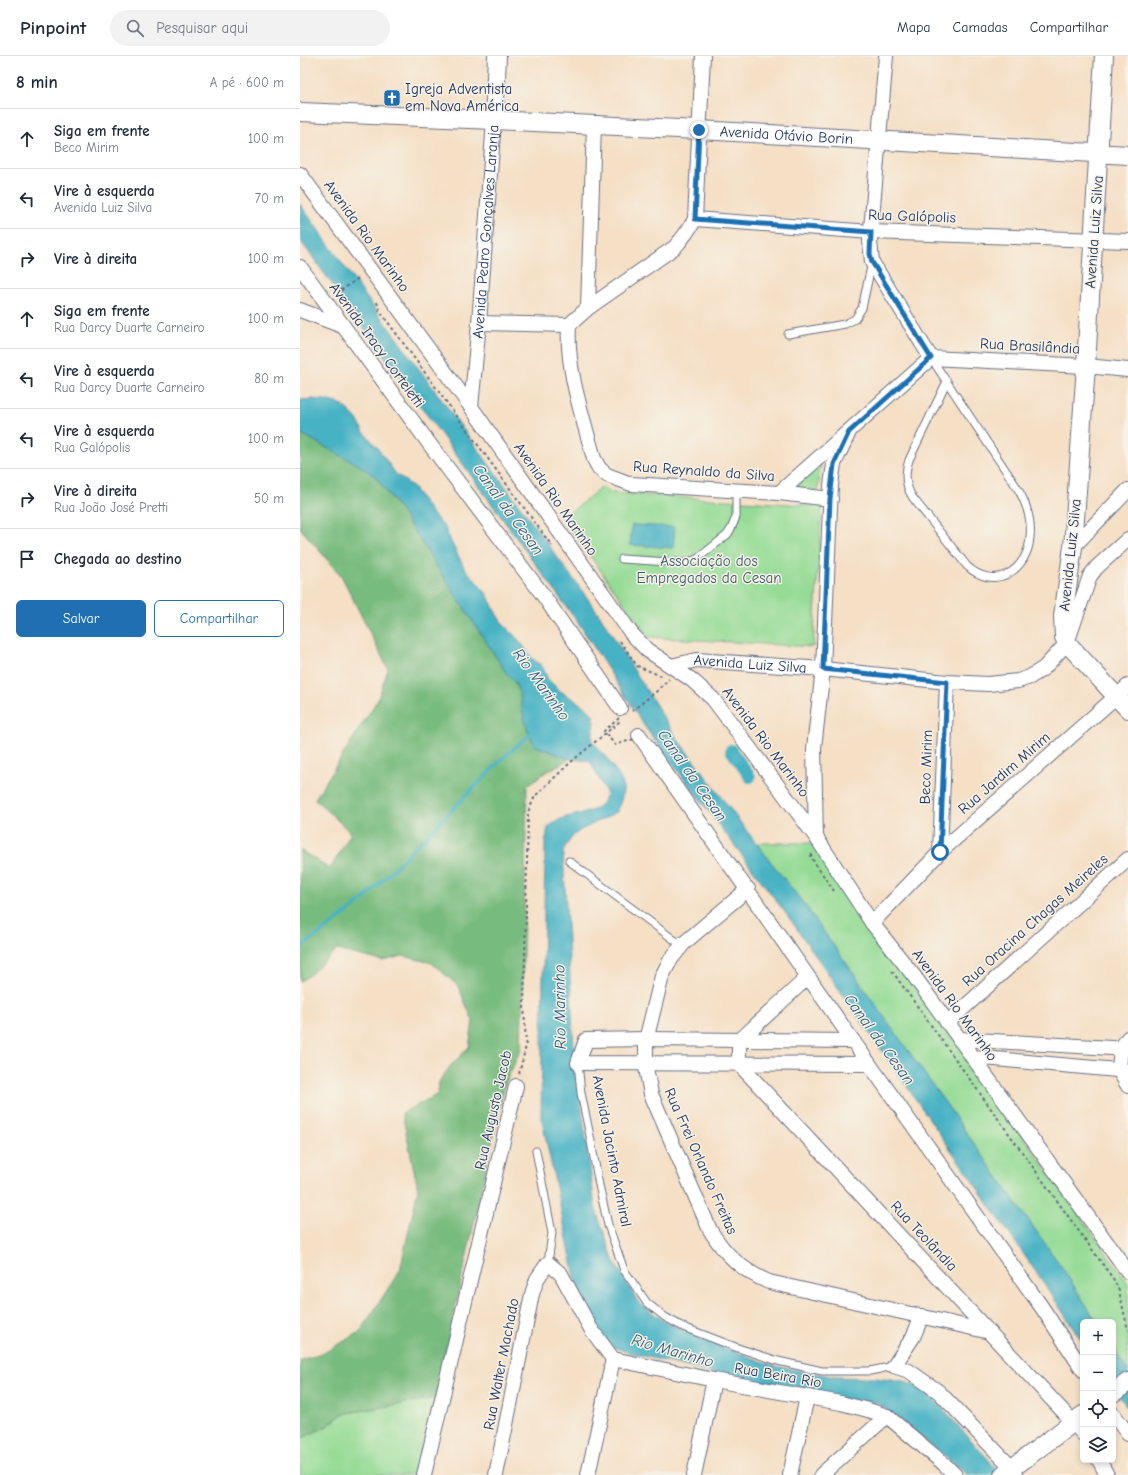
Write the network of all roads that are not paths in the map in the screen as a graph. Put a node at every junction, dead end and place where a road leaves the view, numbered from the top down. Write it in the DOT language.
graph roads {
  1 [pos="497,56"];
  2 [pos="703,56"];
  3 [pos="886,56"];
  4 [pos="1104,56"];
  5 [pos="300,112"];
  6 [pos="494,120"];
  7 [pos="594,125"];
  8 [pos="699,130"];
  9 [pos="879,141"];
  10 [pos="1099,154"];
  11 [pos="1128,155"];
  12 [pos="300,174"];
  13 [pos="695,219"];
  14 [pos="871,232"];
  15 [pos="1093,239"];
  16 [pos="1128,241"];
  17 [pos="872,262"];
  18 [pos="300,266"];
  19 [pos="588,308"];
  20 [pos="300,310"];
  21 [pos="479,323"];
  22 [pos="569,325"];
  23 [pos="342,326"];
  24 [pos="788,334"];
  25 [pos="931,358"];
  26 [pos="1086,366"];
  27 [pos="1128,370"];
  28 [pos="947,381"];
  29 [pos="471,407"];
  30 [pos="849,432"];
  31 [pos="1128,490"];
  32 [pos="736,491"];
  33 [pos="779,493"];
  34 [pos="830,499"];
  35 [pos="1128,539"];
  36 [pos="1073,547"];
  37 [pos="622,559"];
  38 [pos="1067,643"];
  39 [pos="674,668"];
  40 [pos="823,669"];
  41 [pos="947,682"];
  42 [pos="1124,697"];
  43 [pos="623,714"];
  44 [pos="636,737"];
  45 [pos="819,842"];
  46 [pos="940,852"];
  47 [pos="1128,858"];
  48 [pos="570,861"];
  49 [pos="748,889"];
  50 [pos="872,923"];
  51 [pos="681,946"];
  52 [pos="808,977"];
  53 [pos="948,1023"];
  54 [pos="959,1039"];
  55 [pos="647,1040"];
  56 [pos="739,1041"];
  57 [pos="853,1041"];
  58 [pos="1126,1045"];
  59 [pos="972,1057"];
  60 [pos="578,1063"];
  61 [pos="646,1063"];
  62 [pos="739,1064"];
  63 [pos="869,1064"];
  64 [pos="1124,1071"];
  65 [pos="516,1086"];
  66 [pos="1128,1086"];
  67 [pos="536,1151"];
  68 [pos="548,1263"];
  69 [pos="1128,1272"];
  70 [pos="922,1316"];
  71 [pos="990,1332"];
  72 [pos="613,1360"];
  73 [pos="1080,1365"];
  74 [pos="894,1366"];
  75 [pos="714,1380"];
  76 [pos="1128,1382"];
  77 [pos="1116,1391"];
  78 [pos="807,1397"];
  79 [pos="887,1416"];
  80 [pos="1116,1418"];
  81 [pos="1080,1424"];
  82 [pos="1128,1434"];
  83 [pos="1101,1463"];
  84 [pos="1009,1473"];
  85 [pos="424,1475"];
  86 [pos="496,1475"];
  87 [pos="588,1475"];
  88 [pos="694,1475"];
  89 [pos="790,1475"];
  90 [pos="821,1475"];
  91 [pos="954,1475"];
  92 [pos="1107,1475"];
  1 -- 6 [label="street, Avenida Pedro Gonçalves Laranja"];
  2 -- 8 [label="street"];
  3 -- 9 [label="street"];
  4 -- 10 [label="street, Avenida Luiz Silva"];
  5 -- 6 [label="street, Avenida Otávio Borin"];
  6 -- 7 [label="street, Avenida Otávio Borin"];
  6 -- 21 [label="street, Avenida Pedro Gonçalves Laranja"];
  7 -- 8 [label="street, Avenida Otávio Borin"];
  7 -- 19 [label="street"];
  8 -- 9 [label="street, Avenida Otávio Borin"];
  8 -- 13 [label="street"];
  9 -- 10 [label="street, Avenida Otávio Borin"];
  9 -- 14 [label="street"];
  10 -- 11 [label="street, Avenida Otávio Borin"];
  10 -- 15 [label="street, Avenida Luiz Silva"];
  12 -- 29 [label="street, Avenida Rio Marinho"];
  13 -- 14 [label="street, Rua Galópolis"];
  13 -- 19 [label="street"];
  14 -- 15 [label="street, Rua Galópolis"];
  14 -- 17 [label="street"];
  15 -- 16 [label="street, Rua Galópolis"];
  15 -- 26 [label="street, Avenida Luiz Silva"];
  17 -- 24 [label="lane"];
  17 -- 25 [label="street"];
  18 -- 23 [label="street, Avenida Iracy Corteletti"];
  19 -- 22 [label="street"];
  20 -- 23 [label="street"];
  21 -- 22 [label="street"];
  21 -- 29 [label="street, Avenida Pedro Gonçalves Laranja"];
  22 -- 32 [label="street, Rua Reynaldo da Silva"];
  23 -- 43 [label="street, Avenida Iracy Corteletti"];
  25 -- 26 [label="street, Rua Brasilândia"];
  25 -- 28 [label="lane"];
  25 -- 30 [label="street"];
  26 -- 27 [label="street, Rua Brasilândia"];
  26 -- 36 [label="street, Avenida Luiz Silva"];
  28 -- 28 [label="lane"];
  29 -- 39 [label="street, Avenida Rio Marinho"];
  30 -- 33 [label="street"];
  30 -- 34 [label="street"];
  31 -- 36 [label="street"];
  32 -- 33 [label="street, Rua Reynaldo da Silva"];
  32 -- 37 [label="lane"];
  33 -- 34 [label="street, Rua Reynaldo da Silva"];
  34 -- 40 [label="street"];
  35 -- 38 [label="street"];
  36 -- 38 [label="street, Avenida Luiz Silva"];
  38 -- 41 [label="street, Avenida Luiz Silva"];
  38 -- 42 [label="street"];
  39 -- 40 [label="street, Avenida Luiz Silva"];
  39 -- 45 [label="street, Avenida Rio Marinho"];
  40 -- 41 [label="street, Avenida Luiz Silva"];
  40 -- 45 [label="street"];
  41 -- 46 [label="street, Beco Mirim"];
  42 -- 46 [label="street, Rua Jardim Mirim"];
  44 -- 49 [label="street"];
  45 -- 50 [label="street, Avenida Rio Marinho"];
  46 -- 50 [label="street, Rua Jardim Mirim"];
  47 -- 53 [label="street, Rua Oracina Chagas Meireles"];
  48 -- 51 [label="lane"];
  49 -- 51 [label="street, Rua Frei Orlando Freitas"];
  49 -- 52 [label="street"];
  50 -- 53 [label="street, Avenida Rio Marinho"];
  51 -- 55 [label="street, Rua Frei Orlando Freitas"];
  52 -- 56 [label="street"];
  52 -- 57 [label="street"];
  53 -- 54 [label="street, Avenida Rio Marinho"];
  54 -- 58 [label="street"];
  54 -- 59 [label="street, Avenida Rio Marinho"];
  55 -- 56 [label="street, Avenida Jacinto Admiral"];
  55 -- 60 [label="street, Avenida Jacinto Admiral"];
  55 -- 61 [label="street, Rua Frei Orlando Freitas"];
  56 -- 57 [label="street, Avenida Jacinto Admiral"];
  56 -- 62 [label="street"];
  57 -- 63 [label="street"];
  58 -- 64 [label="street"];
  59 -- 64 [label="street"];
  59 -- 69 [label="street, Avenida Rio Marinho"];
  60 -- 61 [label="street, Avenida Jacinto Admiral"];
  60 -- 74 [label="lane, Avenida Jacinto Admiral"];
  61 -- 62 [label="street, Avenida Jacinto Admiral"];
  61 -- 70 [label="street, Rua Frei Orlando Freitas"];
  62 -- 63 [label="street, Avenida Jacinto Admiral"];
  62 -- 71 [label="street, Rua Teolândia"];
  63 -- 73 [label="street"];
  64 -- 66 [label="street"];
  65 -- 85 [label="street, Rua Augusto Jacob"];
  67 -- 68 [label="lane"];
  68 -- 72 [label="street"];
  68 -- 86 [label="street, Rua Walter Machado"];
  70 -- 71 [label="street, Rua Frei Orlando Freitas"];
  70 -- 74 [label="street"];
  71 -- 81 [label="street, Rua Teolândia"];
  72 -- 75 [label="street, Rua Beira Rio"];
  72 -- 87 [label="street"];
  74 -- 84 [label="street"];
  75 -- 78 [label="street, Rua Beira Rio"];
  75 -- 88 [label="street"];
  76 -- 77 [label="street"];
  78 -- 79 [label="street, Rua Beira Rio"];
  78 -- 89 [label="street"];
  79 -- 90 [label="street"];
  79 -- 91 [label="street, Rua Beira Rio"];
  80 -- 82 [label="street"];
  81 -- 84 [label="street"];
  83 -- 92 [label="street"];
}
